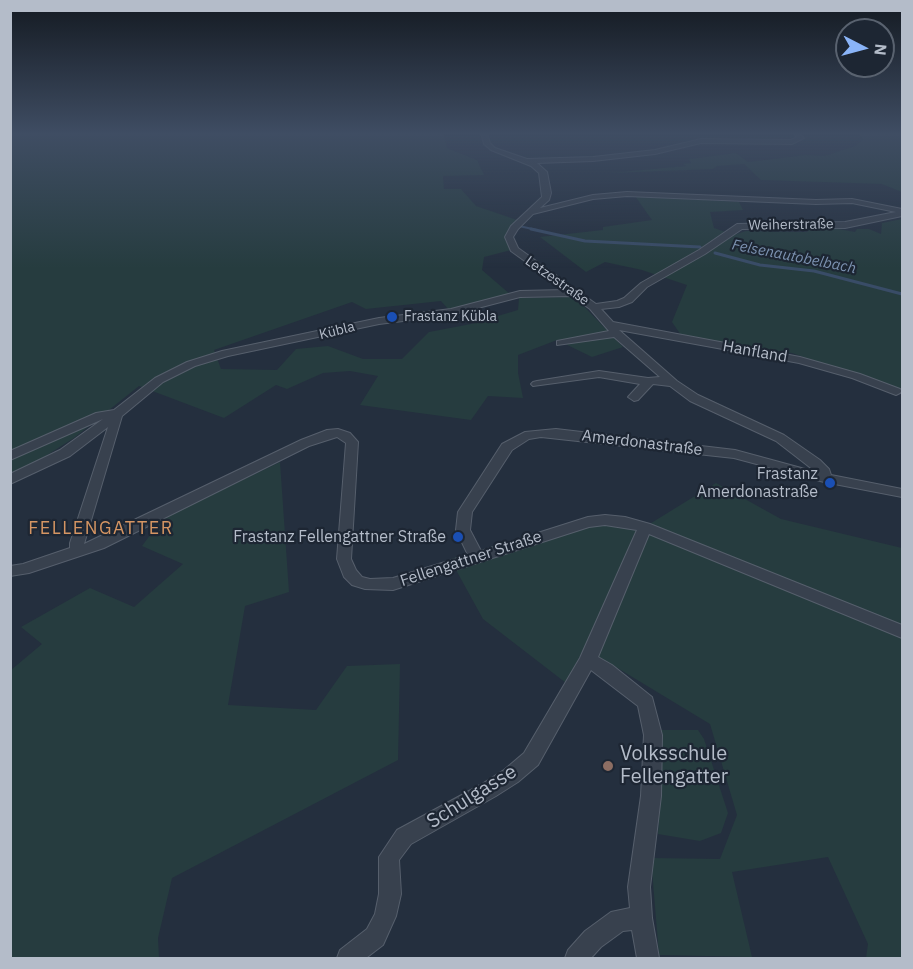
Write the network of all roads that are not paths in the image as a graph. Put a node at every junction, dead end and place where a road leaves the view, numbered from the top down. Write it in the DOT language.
graph roads {
  1 [pos="544,178"];
  2 [pos="903,212"];
  3 [pos="529,214"];
  4 [pos="573,293"];
  5 [pos="594,307"];
  6 [pos="613,329"];
  7 [pos="561,343"];
  8 [pos="648,382"];
  9 [pos="673,383"];
  10 [pos="537,384"];
  11 [pos="896,391"];
  12 [pos="634,397"];
  13 [pos="116,414"];
  14 [pos="10,456"];
  15 [pos="824,478"];
  16 [pos="10,480"];
  17 [pos="903,493"];
  18 [pos="645,527"];
  19 [pos="78,552"];
  20 [pos="477,557"];
  21 [pos="10,571"];
  22 [pos="903,632"];
  23 [pos="588,660"];
  24 [pos="641,918"];
  25 [pos="348,958"];
  26 [pos="576,958"];
  27 [pos="648,958"];
  1 -- 3 [label="street, Letzestraße"];
  2 -- 3 [label="street"];
  2 -- 5 [label="street, Weiherstraße"];
  3 -- 4 [label="street, Letzestraße"];
  4 -- 5 [label="street, Letzestraße"];
  4 -- 13 [label="street, Kübla"];
  5 -- 6 [label="street, Letzestraße"];
  6 -- 7 [label="street"];
  6 -- 9 [label="street, Letzestraße"];
  6 -- 11 [label="street, Hanfland"];
  8 -- 9 [label="street"];
  8 -- 10 [label="street"];
  8 -- 12 [label="street"];
  9 -- 15 [label="street, Letzestraße"];
  13 -- 14 [label="street"];
  13 -- 16 [label="street, Kübla"];
  13 -- 19 [label="street"];
  15 -- 17 [label="street, Amerdonastraße"];
  15 -- 20 [label="street, Amerdonastraße"];
  18 -- 20 [label="street, Fellengattner Straße"];
  18 -- 22 [label="street, Fellengattner Straße"];
  18 -- 23 [label="street, Schulgasse"];
  19 -- 20 [label="street, Fellengattner Straße"];
  19 -- 21 [label="street"];
  23 -- 24 [label="street"];
  23 -- 25 [label="street, Schulgasse"];
  24 -- 26 [label="street"];
  24 -- 27 [label="street"];
}
